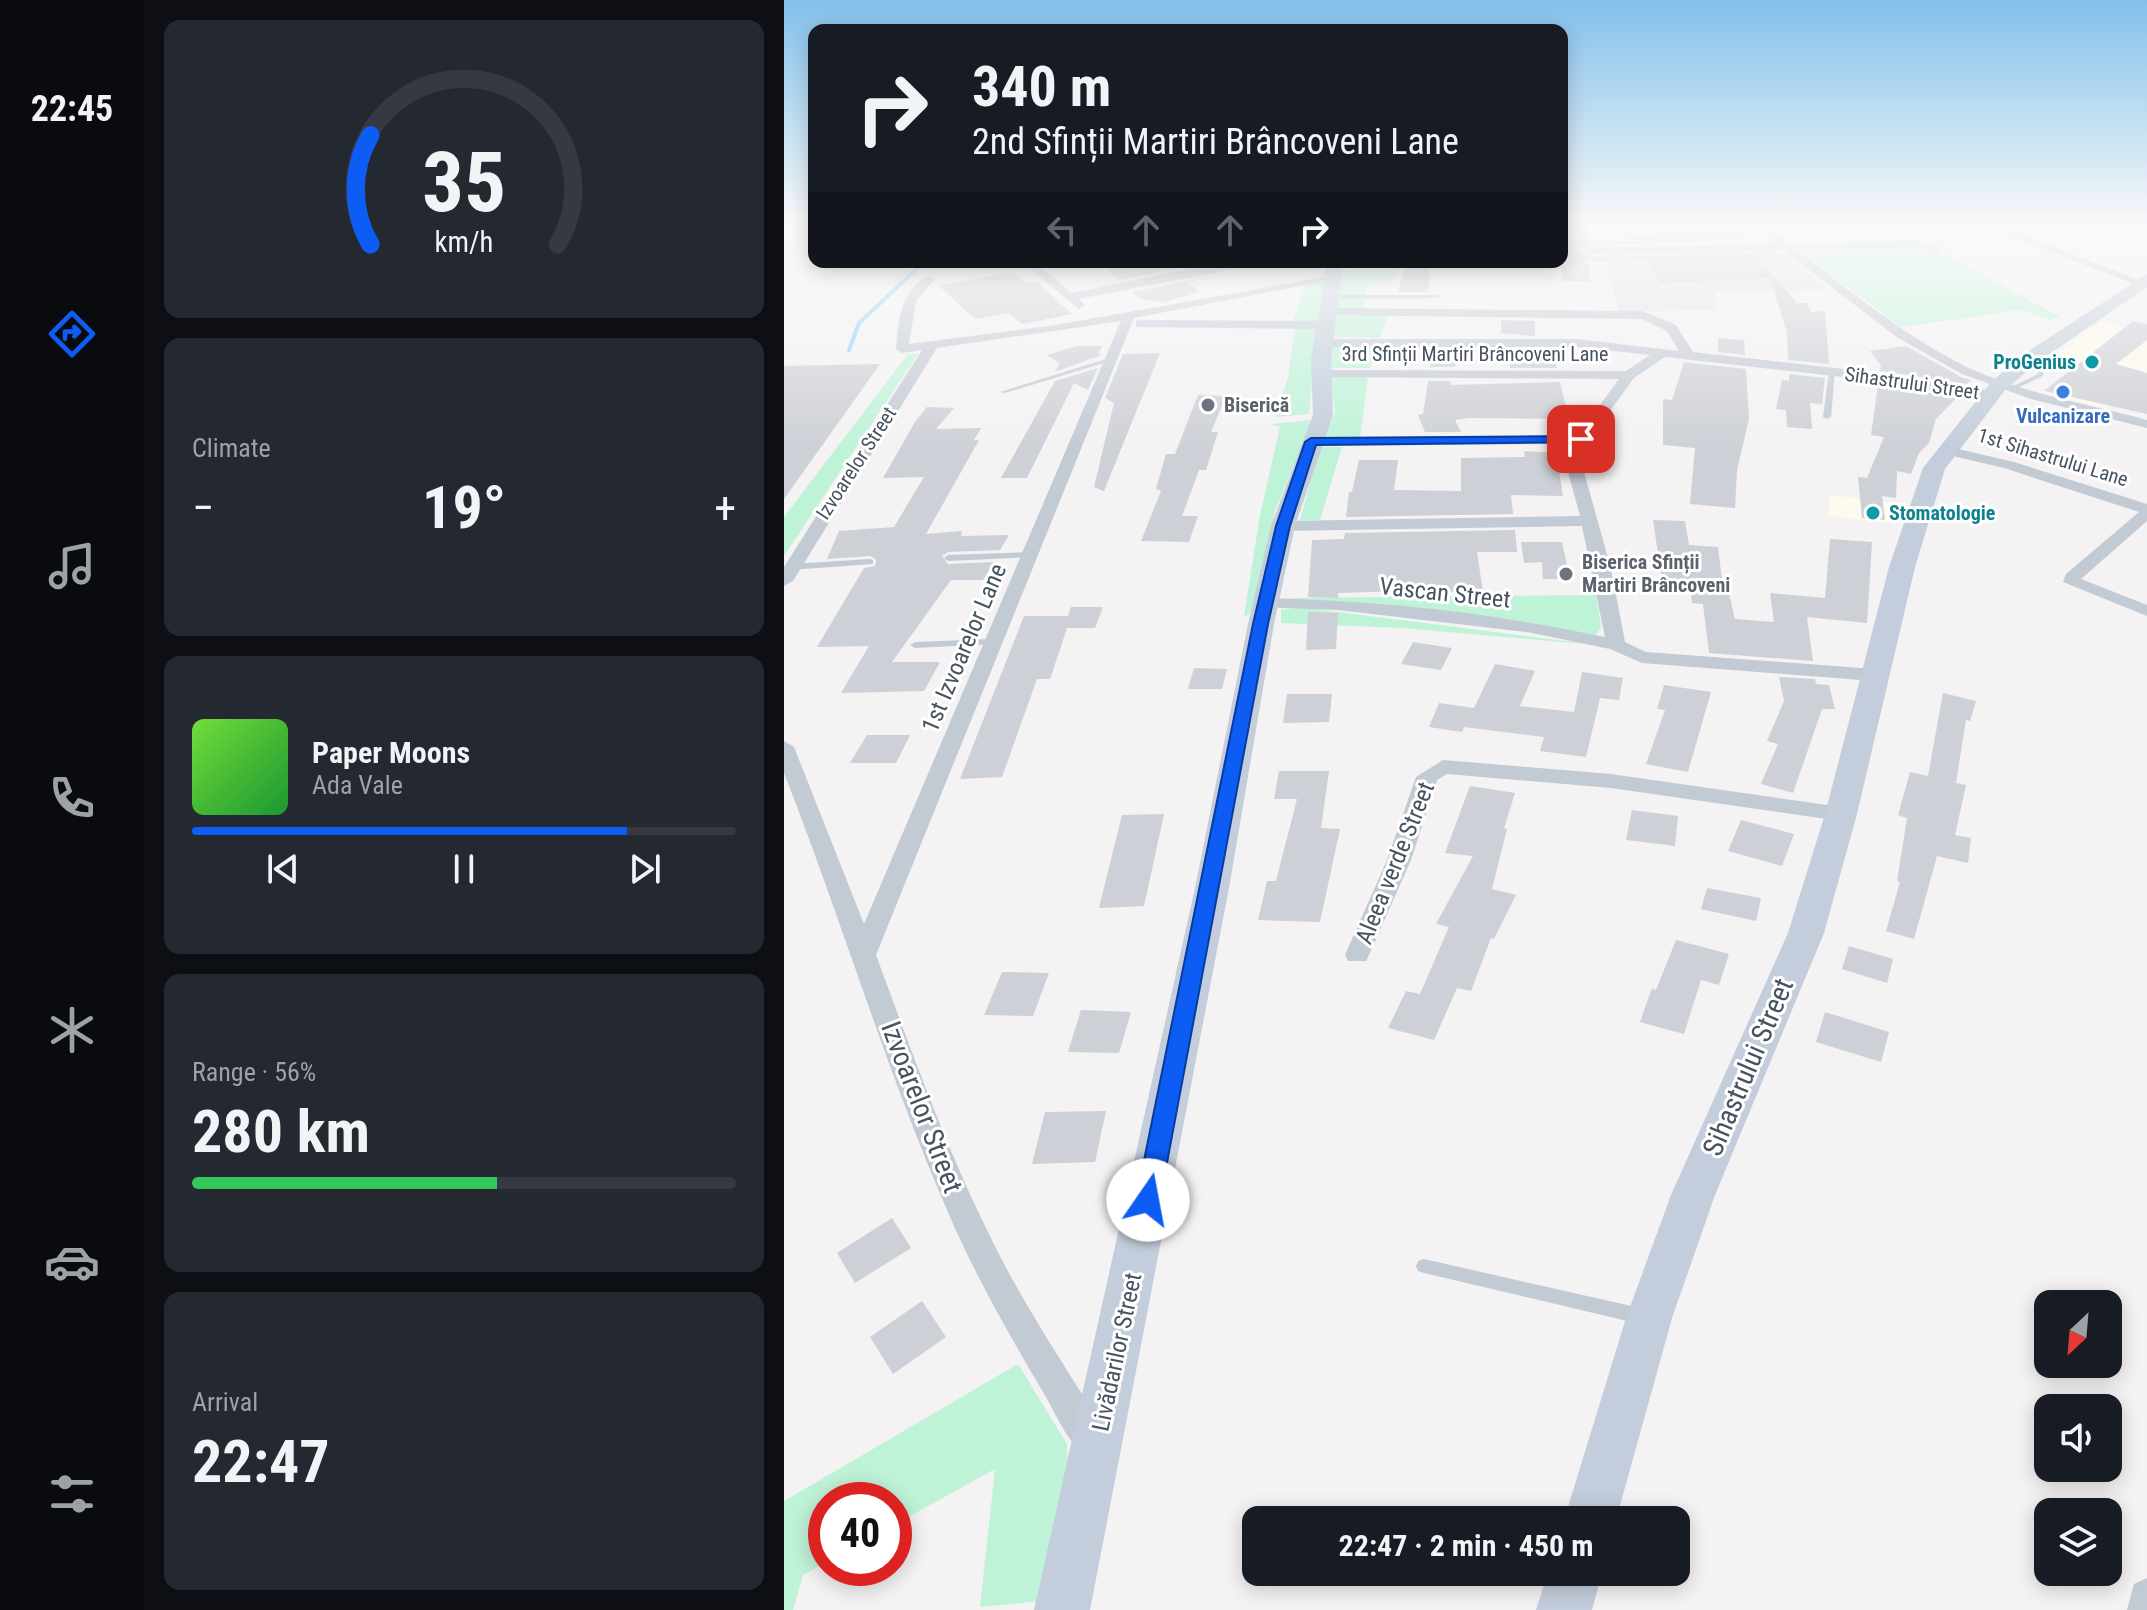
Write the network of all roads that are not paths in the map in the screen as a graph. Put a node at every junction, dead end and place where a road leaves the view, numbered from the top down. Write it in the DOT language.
graph roads {
  1 [pos="908,300"];
  2 [pos="1073,300"];
  3 [pos="1416,300"];
  4 [pos="1856,300"];
  5 [pos="2116,300"];
  6 [pos="1328,313"];
  7 [pos="1128,320"];
  8 [pos="1097,322"];
  9 [pos="931,347"];
  10 [pos="1663,352"];
  11 [pos="1687,355"];
  12 [pos="1112,359"];
  13 [pos="2042,360"];
  14 [pos="1832,371"];
  15 [pos="1629,375"];
  16 [pos="2001,389"];
  17 [pos="1003,392"];
  18 [pos="1827,417"];
  19 [pos="2147,424"];
  20 [pos="1581,439"];
  21 [pos="1311,442"];
  22 [pos="1945,450"];
  23 [pos="2147,511"];
  24 [pos="1589,521"];
  25 [pos="1283,526"];
  26 [pos="1028,555"];
  27 [pos="948,558"];
  28 [pos="870,562"];
  29 [pos="787,574"];
  30 [pos="1266,603"];
  31 [pos="2147,611"];
  32 [pos="991,642"];
  33 [pos="915,645"];
  34 [pos="1616,645"];
  35 [pos="1874,675"];
  36 [pos="784,747"];
  37 [pos="1841,814"];
  38 [pos="1357,955"];
  39 [pos="863,956"];
  40 [pos="1424,1266"];
  41 [pos="1649,1318"];
  42 [pos="1097,1449"];
  43 [pos="1594,1506"];
  44 [pos="1571,1586"];
  45 [pos="2147,1597"];
  46 [pos="1062,1610"];
  47 [pos="1564,1610"];
  48 [pos="2146,1610"];
  1 -- 9 [label="street"];
  2 -- 8 [label="street"];
  3 -- 6 [label="lane"];
  4 -- 16 [label="street"];
  5 -- 16 [label="street, Sihastrului Street"];
  6 -- 7 [label="street"];
  6 -- 7 [label="street"];
  6 -- 10 [label="street"];
  6 -- 11 [label="street"];
  6 -- 15 [label="street, 3rd Sfinții Martiri Brâncoveni Lane"];
  6 -- 21 [label="street, Livădarilor Street"];
  7 -- 8 [label="street"];
  7 -- 12 [label="street, 1st Izvoarelor Lane"];
  8 -- 9 [label="street"];
  9 -- 29 [label="street, Izvoarelor Street"];
  10 -- 11 [label="street"];
  10 -- 15 [label="street"];
  11 -- 14 [label="street"];
  12 -- 17 [label="lane"];
  12 -- 26 [label="street, 1st Izvoarelor Lane"];
  13 -- 16 [label="lane"];
  14 -- 16 [label="street, Sihastrului Street"];
  14 -- 18 [label="lane, Sihastrului Street"];
  15 -- 20 [label="street"];
  16 -- 19 [label="street"];
  16 -- 22 [label="street, Sihastrului Street"];
  20 -- 21 [label="street"];
  20 -- 24 [label="street"];
  21 -- 25 [label="street, Livădarilor Street"];
  22 -- 23 [label="street, 1st Sihastrului Lane"];
  22 -- 35 [label="street, Sihastrului Street"];
  23 -- 31 [label="street, 1st Sihastrului Lane"];
  24 -- 25 [label="street"];
  24 -- 34 [label="street"];
  25 -- 30 [label="street, Livădarilor Street"];
  26 -- 27 [label="lane"];
  26 -- 32 [label="street, 1st Izvoarelor Lane"];
  28 -- 29 [label="lane"];
  30 -- 34 [label="street, Vascan Street"];
  30 -- 42 [label="street, Livădarilor Street"];
  32 -- 33 [label="lane"];
  32 -- 39 [label="street, 1st Izvoarelor Lane"];
  34 -- 35 [label="street"];
  35 -- 37 [label="street, Sihastrului Street"];
  36 -- 39 [label="street, Izvoarelor Street"];
  37 -- 38 [label="street, Aleea verde Street"];
  37 -- 41 [label="street, Sihastrului Street"];
  39 -- 42 [label="street, Izvoarelor Street"];
  40 -- 41 [label="lane"];
  41 -- 43 [label="street, Sihastrului Street"];
  42 -- 46 [label="street, Livădarilor Street"];
  44 -- 47 [label="street"];
  45 -- 48 [label="street"];
}
